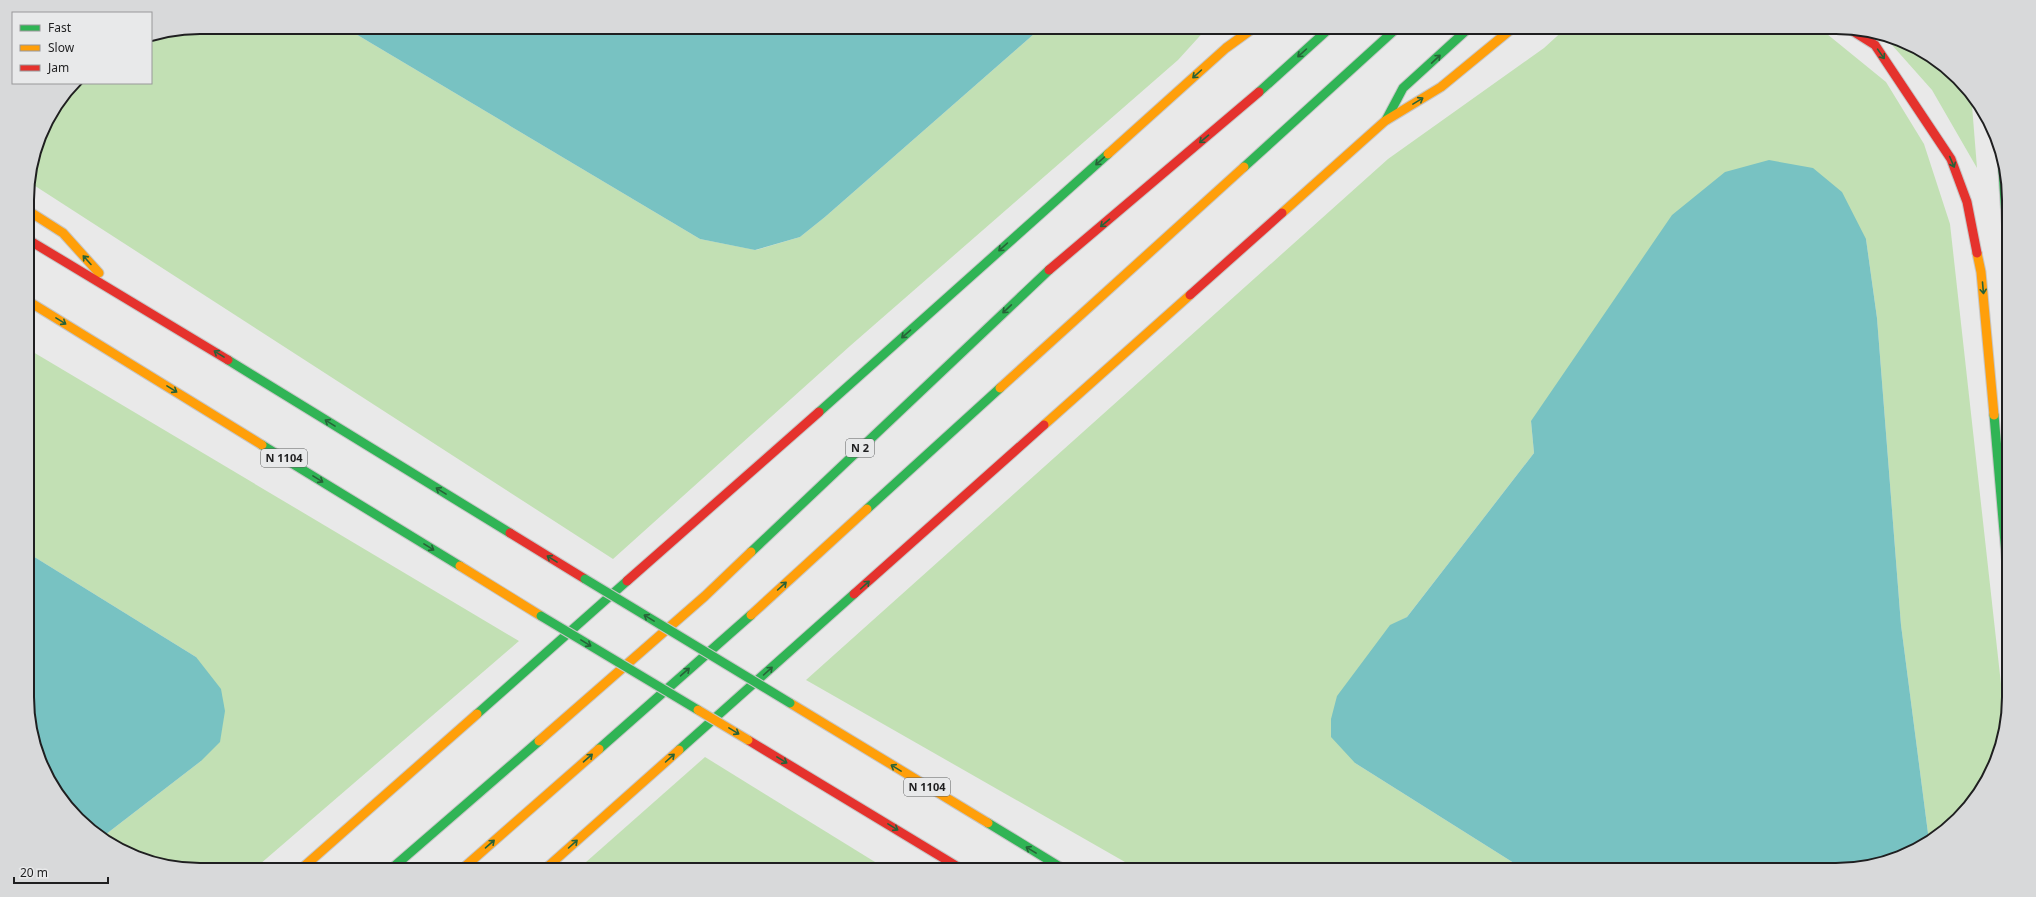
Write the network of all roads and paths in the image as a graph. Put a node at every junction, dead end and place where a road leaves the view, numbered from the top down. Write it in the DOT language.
graph roads {
  1 [pos="1237,34"];
  2 [pos="1245,34"];
  3 [pos="1323,34"];
  4 [pos="1390,34"];
  5 [pos="1462,34"];
  6 [pos="1506,34"];
  7 [pos="1859,35"];
  8 [pos="1226,48"];
  9 [pos="1385,120"];
  10 [pos="34,214"];
  11 [pos="34,243"];
  12 [pos="113,289"];
  13 [pos="34,305"];
  14 [pos="2002,510"];
  15 [pos="308,863"];
  16 [pos="398,863"];
  17 [pos="469,863"];
  18 [pos="552,863"];
  19 [pos="951,863"];
  20 [pos="1052,863"];
  1 -- 8 [label="highway"];
  2 -- 8 [label="highway"];
  3 -- 16 [label="highway, N 2, one-way"];
  17 -- 4 [label="highway, one-way"];
  9 -- 5 [label="highway, one-way"];
  9 -- 6 [label="highway, one-way"];
  7 -- 14 [label="highway, one-way"];
  8 -- 15 [label="highway, one-way"];
  18 -- 9 [label="highway, one-way"];
  12 -- 10 [label="highway, one-way"];
  11 -- 12 [label="highway, N 1104"];
  20 -- 12 [label="highway, N 1104, one-way, bridge"];
  13 -- 19 [label="highway, N 1104, one-way, bridge"];
}
